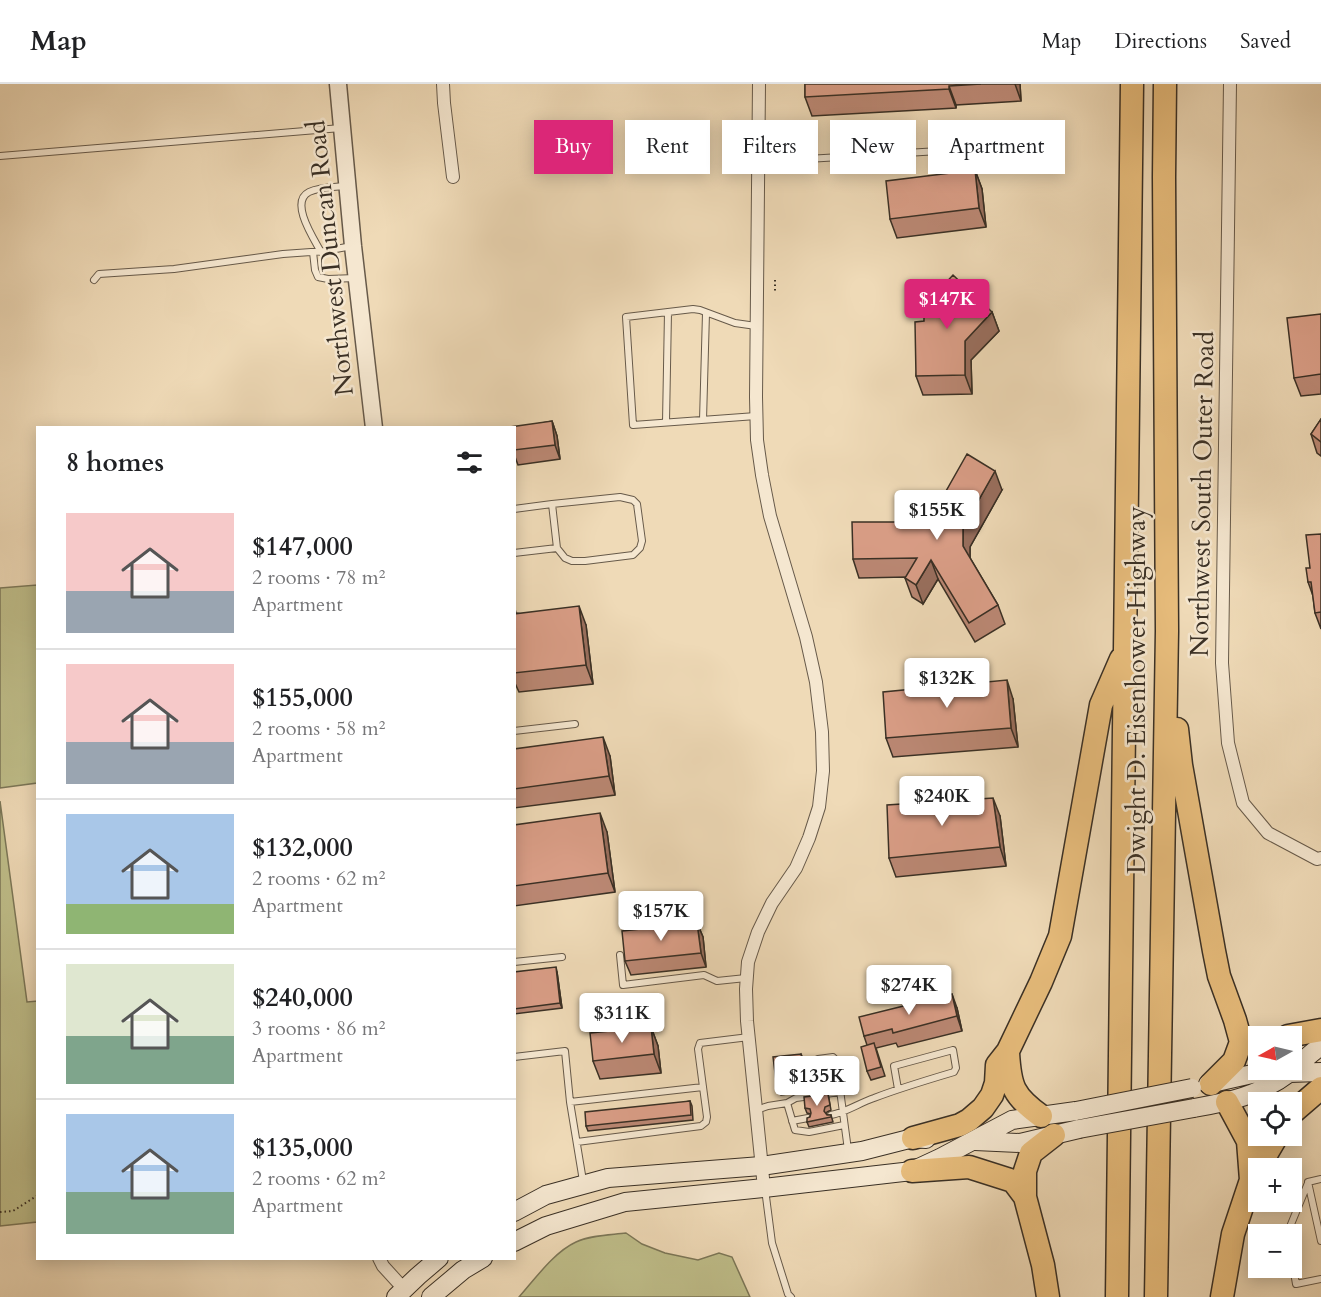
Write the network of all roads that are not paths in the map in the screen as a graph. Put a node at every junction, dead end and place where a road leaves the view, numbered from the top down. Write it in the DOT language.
graph roads {
  1 [pos="338,84"];
  2 [pos="443,84"];
  3 [pos="759,84"];
  4 [pos="1132,84"];
  5 [pos="1165,84"];
  6 [pos="1230,84"];
  7 [pos="759,120"];
  8 [pos="342,128"];
  9 [pos="928,152"];
  10 [pos="0,156"];
  11 [pos="818,158"];
  12 [pos="758,174"];
  13 [pos="453,177"];
  14 [pos="347,185"];
  15 [pos="353,246"];
  16 [pos="313,252"];
  17 [pos="321,252"];
  18 [pos="357,278"];
  19 [pos="94,280"];
  20 [pos="668,312"];
  21 [pos="706,313"];
  22 [pos="756,326"];
  23 [pos="756,416"];
  24 [pos="703,420"];
  25 [pos="666,422"];
  26 [pos="374,426"];
  27 [pos="552,504"];
  28 [pos="516,509"];
  29 [pos="557,548"];
  30 [pos="516,554"];
  31 [pos="1167,631"];
  32 [pos="1125,649"];
  33 [pos="575,724"];
  34 [pos="516,731"];
  35 [pos="1321,858"];
  36 [pos="620,955"];
  37 [pos="562,957"];
  38 [pos="516,962"];
  39 [pos="747,978"];
  40 [pos="1235,1020"];
  41 [pos="1321,1030"];
  42 [pos="1302,1033"];
  43 [pos="1248,1034"];
  44 [pos="749,1037"];
  45 [pos="1321,1046"];
  46 [pos="1008,1051"];
  47 [pos="516,1057"];
  48 [pos="813,1059"];
  49 [pos="1302,1060"];
  50 [pos="1321,1072"];
  51 [pos="1302,1073"];
  52 [pos="1248,1075"];
  53 [pos="1277,1080"];
  54 [pos="1201,1086"];
  55 [pos="703,1087"];
  56 [pos="1321,1088"];
  57 [pos="898,1089"];
  58 [pos="840,1092"];
  59 [pos="570,1102"];
  60 [pos="1227,1102"];
  61 [pos="787,1103"];
  62 [pos="1302,1104"];
  63 [pos="756,1110"];
  64 [pos="843,1113"];
  65 [pos="831,1115"];
  66 [pos="1041,1116"];
  67 [pos="808,1118"];
  68 [pos="792,1120"];
  69 [pos="1077,1120"];
  70 [pos="844,1125"];
  71 [pos="1054,1135"];
  72 [pos="913,1138"];
  73 [pos="973,1141"];
  74 [pos="577,1142"];
  75 [pos="848,1153"];
  76 [pos="1249,1158"];
  77 [pos="761,1167"];
  78 [pos="912,1171"];
  79 [pos="1321,1179"];
  80 [pos="1308,1182"];
  81 [pos="584,1185"];
  82 [pos="764,1188"];
  83 [pos="1248,1189"];
  84 [pos="1025,1197"];
  85 [pos="516,1211"];
  86 [pos="1291,1224"];
  87 [pos="1321,1238"];
  88 [pos="516,1241"];
  89 [pos="380,1260"];
  90 [pos="437,1260"];
  91 [pos="480,1260"];
  92 [pos="1295,1278"];
  93 [pos="1321,1279"];
  94 [pos="400,1293"];
  95 [pos="431,1297"];
  96 [pos="791,1297"];
  97 [pos="1048,1297"];
  98 [pos="1118,1297"];
  99 [pos="1156,1297"];
  100 [pos="1222,1297"];
  1 -- 8 [label="street, Northwest Duncan Road"];
  2 -- 13 [label="street"];
  3 -- 7 [label="street"];
  4 -- 32 [label="highway, Dwight D. Eisenhower Highway"];
  5 -- 31 [label="highway, Dwight D. Eisenhower Highway"];
  6 -- 35 [label="street, Northwest South Outer Road"];
  8 -- 10 [label="lane"];
  8 -- 14 [label="street, Northwest Duncan Road"];
  9 -- 11 [label="lane"];
  12 -- 22 [label="street"];
  14 -- 15 [label="street, Northwest Duncan Road"];
  14 -- 17 [label="lane"];
  15 -- 17 [label="lane"];
  15 -- 18 [label="street, Northwest Duncan Road"];
  16 -- 17 [label="lane"];
  16 -- 18 [label="lane"];
  16 -- 19 [label="lane"];
  18 -- 26 [label="street, Northwest Duncan Road"];
  20 -- 21 [label="lane"];
  20 -- 25 [label="lane"];
  20 -- 25 [label="lane"];
  21 -- 22 [label="lane"];
  21 -- 24 [label="lane"];
  22 -- 23 [label="street"];
  23 -- 24 [label="lane"];
  23 -- 39 [label="street"];
  24 -- 25 [label="lane"];
  27 -- 28 [label="lane"];
  27 -- 29 [label="lane"];
  27 -- 29 [label="lane"];
  29 -- 30 [label="lane"];
  31 -- 40 [label="highway"];
  31 -- 99 [label="highway, Dwight D. Eisenhower Highway"];
  32 -- 46 [label="highway"];
  32 -- 98 [label="highway, Dwight D. Eisenhower Highway"];
  33 -- 34 [label="lane"];
  36 -- 39 [label="lane"];
  37 -- 38 [label="lane"];
  39 -- 44 [label="street"];
  40 -- 43 [label="highway"];
  40 -- 54 [label="highway"];
  41 -- 42 [label="highway"];
  44 -- 55 [label="lane"];
  44 -- 63 [label="street"];
  45 -- 49 [label="main road"];
  46 -- 66 [label="highway"];
  46 -- 72 [label="highway"];
  47 -- 59 [label="lane"];
  48 -- 58 [label="lane"];
  50 -- 51 [label="main road"];
  52 -- 54 [label="main road"];
  53 -- 60 [label="main road"];
  54 -- 69 [label="main road, bridge"];
  55 -- 59 [label="lane"];
  55 -- 74 [label="lane"];
  56 -- 62 [label="highway"];
  57 -- 57 [label="lane"];
  57 -- 64 [label="lane"];
  58 -- 61 [label="lane"];
  58 -- 64 [label="lane"];
  59 -- 74 [label="lane"];
  60 -- 69 [label="main road, bridge"];
  60 -- 76 [label="highway"];
  61 -- 63 [label="lane"];
  61 -- 68 [label="lane"];
  63 -- 77 [label="street"];
  64 -- 65 [label="lane"];
  64 -- 70 [label="lane"];
  66 -- 69 [label="main road"];
  66 -- 73 [label="main road"];
  67 -- 68 [label="lane"];
  68 -- 70 [label="lane"];
  69 -- 71 [label="main road"];
  70 -- 75 [label="lane"];
  71 -- 73 [label="main road"];
  71 -- 84 [label="highway"];
  72 -- 73 [label="main road"];
  72 -- 75 [label="main road"];
  73 -- 78 [label="main road"];
  74 -- 81 [label="lane"];
  75 -- 77 [label="main road"];
  77 -- 81 [label="main road"];
  77 -- 82 [label="street"];
  78 -- 82 [label="main road"];
  78 -- 84 [label="highway"];
  79 -- 80 [label="lane"];
  80 -- 86 [label="lane"];
  80 -- 87 [label="lane"];
  81 -- 85 [label="main road"];
  82 -- 88 [label="main road"];
  82 -- 96 [label="lane"];
  83 -- 100 [label="highway"];
  84 -- 97 [label="highway"];
  89 -- 94 [label="street"];
  90 -- 94 [label="main road"];
  91 -- 95 [label="main road"];
  92 -- 93 [label="lane"];
}
